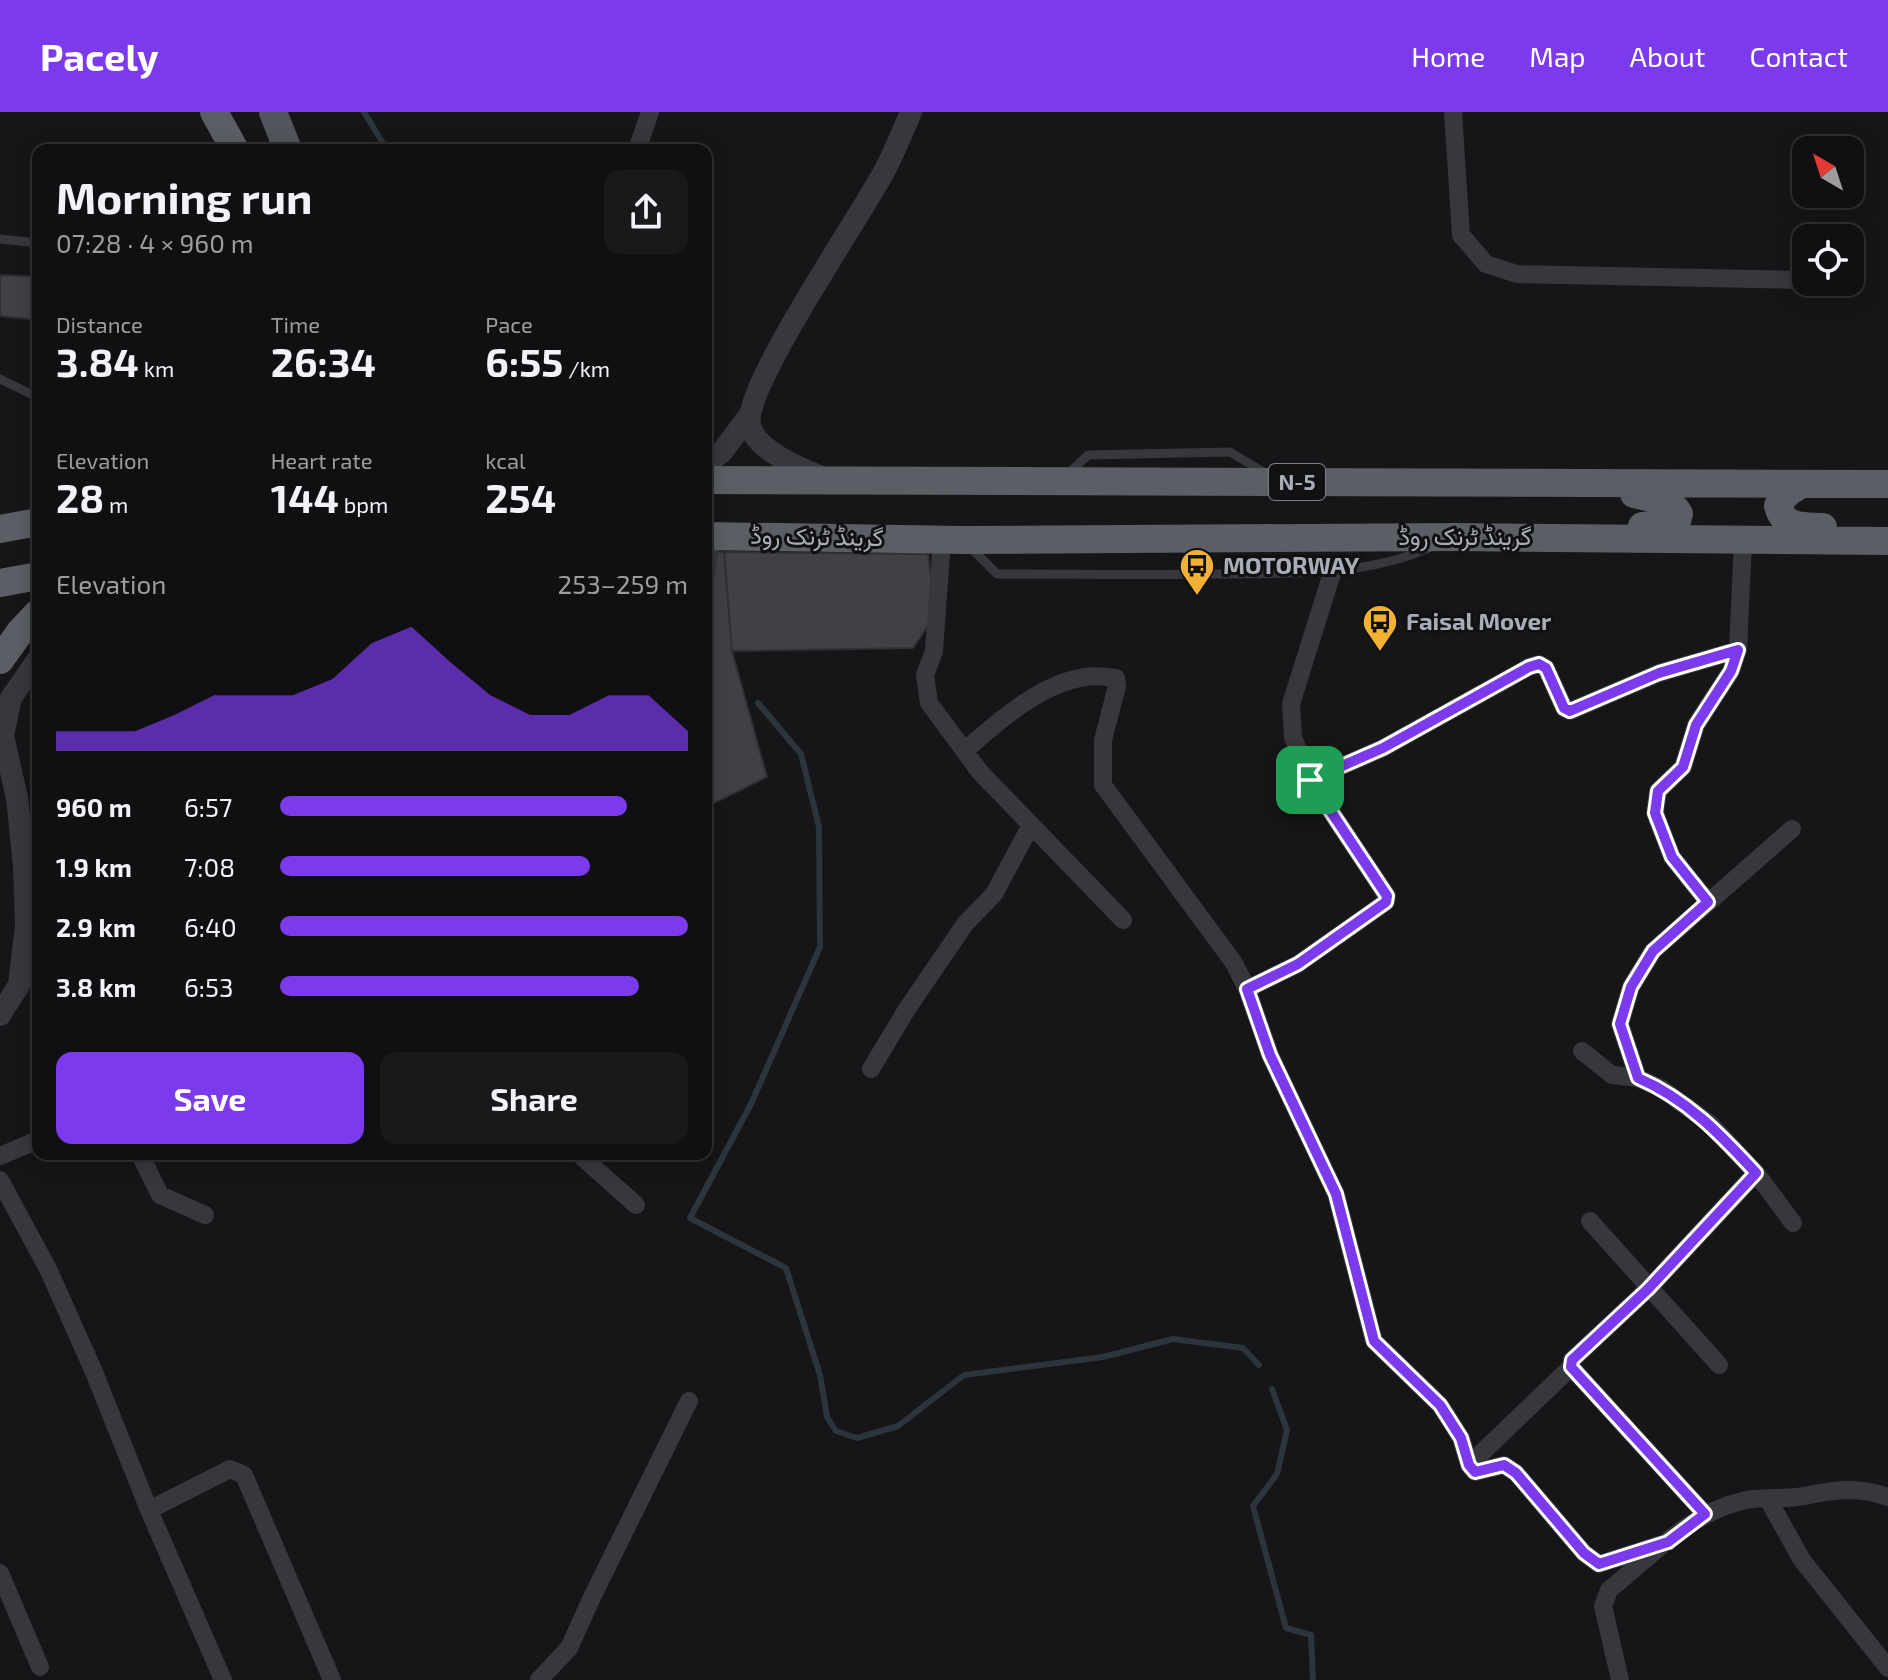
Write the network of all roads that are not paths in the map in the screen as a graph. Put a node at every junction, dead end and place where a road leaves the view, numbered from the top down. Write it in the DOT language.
graph roads {
  1 [pos="214,112"];
  2 [pos="273,112"];
  3 [pos="650,112"];
  4 [pos="911,112"];
  5 [pos="1453,112"];
  6 [pos="232,144"];
  7 [pos="286,144"];
  8 [pos="639,144"];
  9 [pos="0,239"];
  10 [pos="32,242"];
  11 [pos="1792,280"];
  12 [pos="0,379"];
  13 [pos="32,395"];
  14 [pos="749,416"];
  15 [pos="712,459"];
  16 [pos="712,480"];
  17 [pos="835,482"];
  18 [pos="1462,483"];
  19 [pos="1802,484"];
  20 [pos="1888,484"];
  21 [pos="32,518"];
  22 [pos="1888,527"];
  23 [pos="0,529"];
  24 [pos="712,536"];
  25 [pos="1454,537"];
  26 [pos="1605,538"];
  27 [pos="952,540"];
  28 [pos="1743,541"];
  29 [pos="1888,541"];
  30 [pos="1333,570"];
  31 [pos="32,577"];
  32 [pos="0,583"];
  33 [pos="32,619"];
  34 [pos="1738,650"];
  35 [pos="0,660"];
  36 [pos="32,668"];
  37 [pos="964,751"];
  38 [pos="1310,780"];
  39 [pos="1031,825"];
  40 [pos="1792,829"];
  41 [pos="1708,902"];
  42 [pos="1123,920"];
  43 [pos="1247,989"];
  44 [pos="0,1015"];
  45 [pos="1582,1051"];
  46 [pos="871,1069"];
  47 [pos="1638,1078"];
  48 [pos="32,1143"];
  49 [pos="0,1156"];
  50 [pos="143,1160"];
  51 [pos="586,1160"];
  52 [pos="1756,1173"];
  53 [pos="0,1180"];
  54 [pos="636,1205"];
  55 [pos="205,1215"];
  56 [pos="1590,1221"];
  57 [pos="1793,1223"];
  58 [pos="1648,1289"];
  59 [pos="1719,1365"];
  60 [pos="1571,1367"];
  61 [pos="689,1401"];
  62 [pos="1469,1465"];
  63 [pos="1888,1497"];
  64 [pos="1768,1499"];
  65 [pos="149,1510"];
  66 [pos="1705,1514"];
  67 [pos="1668,1542"];
  68 [pos="0,1573"];
  69 [pos="40,1667"];
  70 [pos="1888,1668"];
  71 [pos="223,1680"];
  72 [pos="332,1680"];
  73 [pos="539,1680"];
  74 [pos="1620,1680"];
  1 -- 6 [label="highway"];
  2 -- 7 [label="main road"];
  3 -- 8 [label="street"];
  4 -- 14 [label="street"];
  5 -- 11 [label="street"];
  9 -- 10 [label="lane"];
  12 -- 13 [label="lane"];
  14 -- 15 [label="street"];
  14 -- 17 [label="street"];
  16 -- 17 [label="highway, N-5"];
  17 -- 18 [label="highway, N-5"];
  18 -- 19 [label="highway, N-5"];
  18 -- 26 [label="highway"];
  19 -- 20 [label="highway, N-5"];
  19 -- 22 [label="highway"];
  21 -- 23 [label="highway"];
  24 -- 27 [label="highway, گرینڈ ٹرنک روڈ"];
  25 -- 26 [label="highway, گرینڈ ٹرنک روڈ"];
  25 -- 27 [label="highway, گرینڈ ٹرنک روڈ"];
  25 -- 30 [label="lane"];
  26 -- 28 [label="highway, گرینڈ ٹرنک روڈ"];
  27 -- 30 [label="lane"];
  27 -- 37 [label="street"];
  28 -- 29 [label="highway, گرینڈ ٹرنک روڈ"];
  28 -- 34 [label="street"];
  30 -- 38 [label="street"];
  31 -- 32 [label="highway"];
  33 -- 35 [label="highway"];
  34 -- 38 [label="street"];
  34 -- 41 [label="street"];
  36 -- 44 [label="street"];
  37 -- 39 [label="street"];
  37 -- 43 [label="street"];
  38 -- 43 [label="street"];
  39 -- 42 [label="street"];
  39 -- 46 [label="street"];
  40 -- 41 [label="street"];
  41 -- 47 [label="street"];
  43 -- 62 [label="street"];
  45 -- 47 [label="street"];
  47 -- 52 [label="street"];
  48 -- 49 [label="street"];
  50 -- 55 [label="street"];
  51 -- 54 [label="street"];
  52 -- 57 [label="street"];
  52 -- 58 [label="street"];
  53 -- 65 [label="street"];
  56 -- 58 [label="street"];
  58 -- 59 [label="street"];
  58 -- 60 [label="street"];
  60 -- 62 [label="street"];
  60 -- 66 [label="street"];
  61 -- 73 [label="street"];
  62 -- 67 [label="street"];
  63 -- 64 [label="street"];
  64 -- 66 [label="street"];
  64 -- 70 [label="street"];
  65 -- 71 [label="street"];
  65 -- 72 [label="street"];
  66 -- 67 [label="street"];
  67 -- 74 [label="street"];
  68 -- 69 [label="street"];
}
